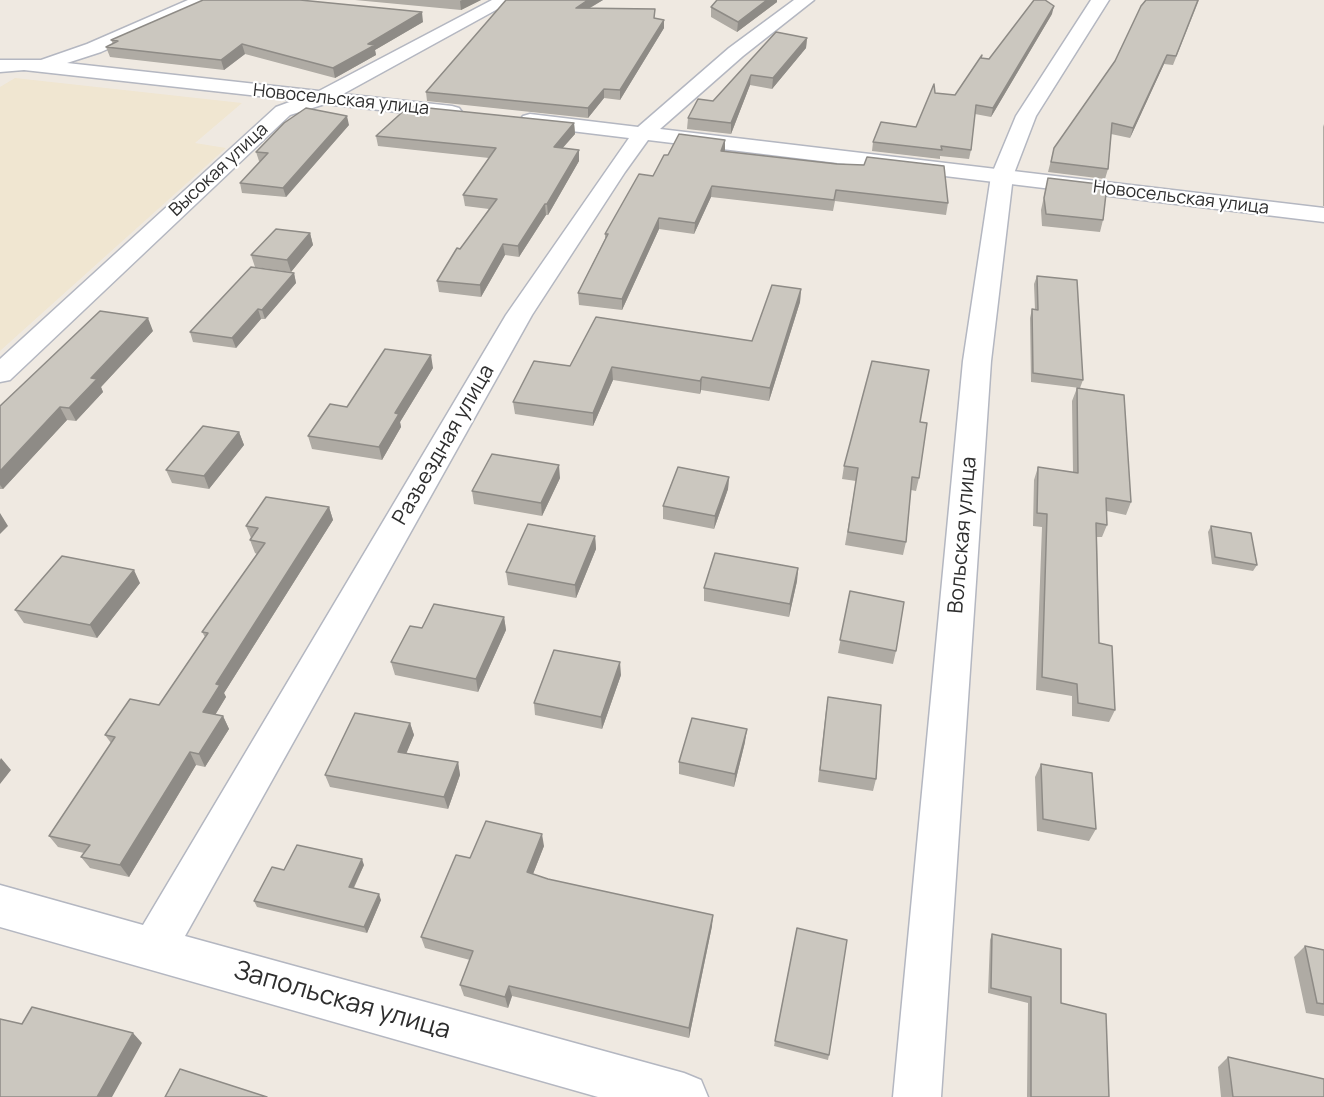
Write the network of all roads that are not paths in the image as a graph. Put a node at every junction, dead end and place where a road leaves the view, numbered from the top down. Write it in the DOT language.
graph roads {
  1 [pos="202,0"];
  2 [pos="505,0"];
  3 [pos="805,0"];
  4 [pos="1100,0"];
  5 [pos="434,15"];
  6 [pos="469,19"];
  7 [pos="0,66"];
  8 [pos="38,66"];
  9 [pos="319,99"];
  10 [pos="470,114"];
  11 [pos="505,118"];
  12 [pos="644,132"];
  13 [pos="1002,176"];
  14 [pos="1324,215"];
  15 [pos="0,374"];
  16 [pos="0,906"];
  17 [pos="154,948"];
  18 [pos="684,1097"];
  19 [pos="917,1097"];
  1 -- 8 [label="street"];
  2 -- 6 [label="street, Высокая улица"];
  3 -- 12 [label="street, Разъездная улица"];
  4 -- 13 [label="street, Вольская улица"];
  5 -- 6 [label="street"];
  6 -- 9 [label="street, Высокая улица"];
  7 -- 8 [label="street"];
  8 -- 9 [label="street, Новосельская улица"];
  9 -- 10 [label="street, Новосельская улица"];
  9 -- 15 [label="street, Высокая улица"];
  11 -- 12 [label="street, Новосельская улица"];
  12 -- 13 [label="street, Новосельская улица"];
  12 -- 17 [label="street, Разъездная улица"];
  13 -- 14 [label="street, Новосельская улица"];
  13 -- 19 [label="street, Вольская улица"];
  16 -- 17 [label="street, Запольская улица"];
  17 -- 18 [label="street, Запольская улица"];
}
